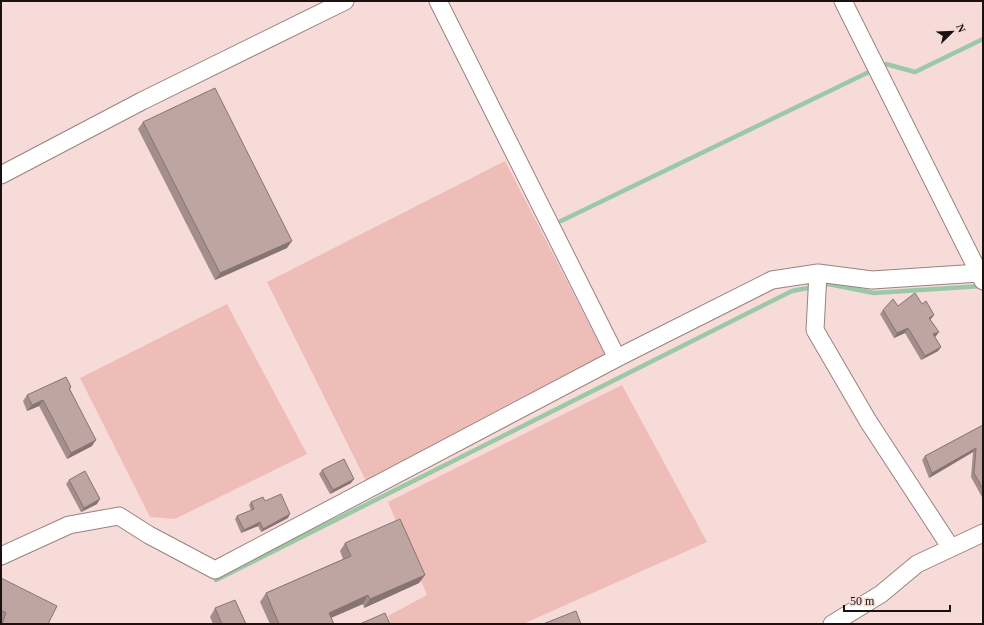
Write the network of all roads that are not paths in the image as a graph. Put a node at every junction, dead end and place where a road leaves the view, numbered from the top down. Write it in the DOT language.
graph roads {
  1 [pos="345,1"];
  2 [pos="438,1"];
  3 [pos="843,1"];
  4 [pos="1,175"];
  5 [pos="818,272"];
  6 [pos="981,277"];
  7 [pos="617,358"];
  8 [pos="983,533"];
  9 [pos="951,548"];
  10 [pos="1,556"];
  11 [pos="832,624"];
  1 -- 4 [label="street"];
  2 -- 7 [label="street"];
  3 -- 6 [label="street"];
  5 -- 6 [label="street"];
  5 -- 7 [label="street"];
  5 -- 9 [label="street"];
  7 -- 10 [label="street"];
  8 -- 9 [label="street"];
  9 -- 11 [label="street"];
}
